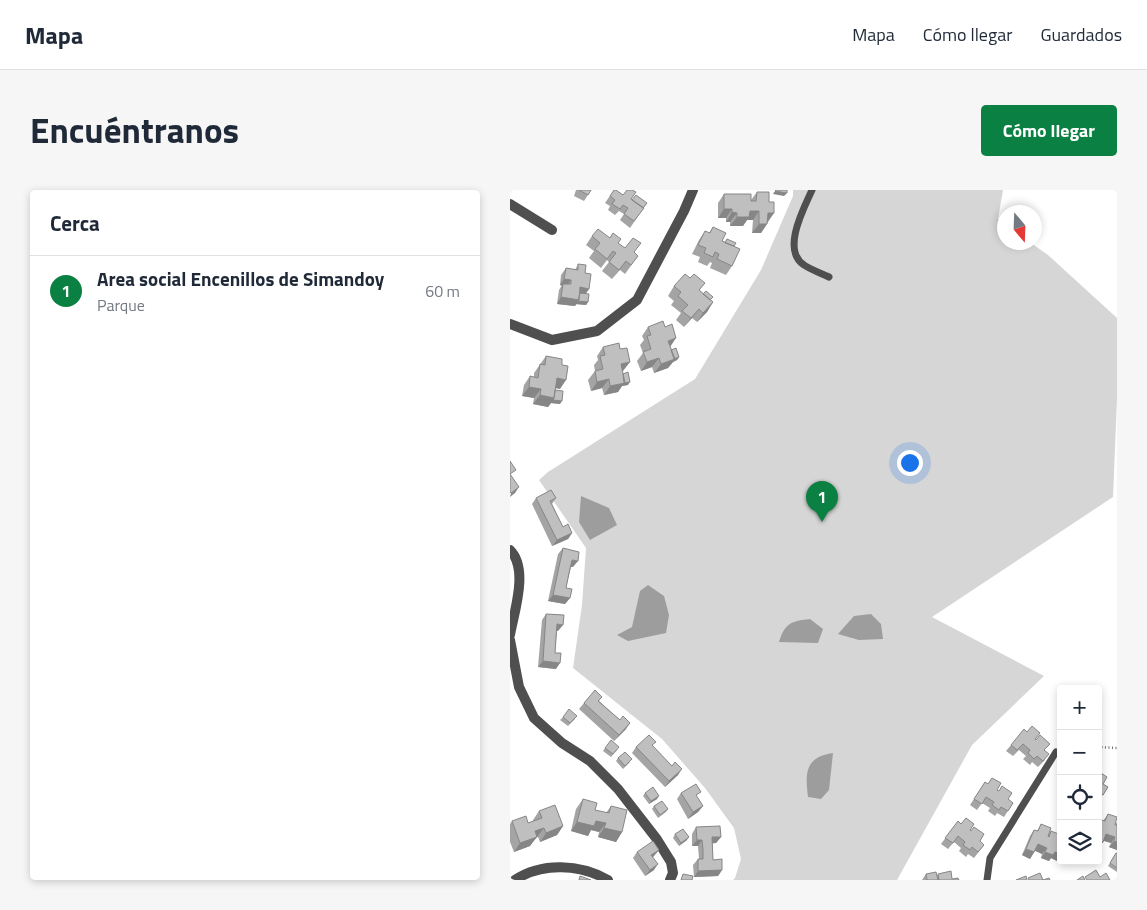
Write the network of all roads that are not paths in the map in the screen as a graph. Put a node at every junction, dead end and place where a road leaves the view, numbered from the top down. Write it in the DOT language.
graph roads {
  1 [pos="693,190"];
  2 [pos="812,190"];
  3 [pos="510,204"];
  4 [pos="552,230"];
  5 [pos="829,277"];
  6 [pos="510,324"];
  7 [pos="510,550"];
  8 [pos="510,635"];
  9 [pos="510,640"];
  10 [pos="1056,752"];
  11 [pos="515,880"];
  12 [pos="608,880"];
  13 [pos="670,880"];
  14 [pos="987,880"];
  1 -- 6 [label="street"];
  2 -- 5 [label="lane"];
  3 -- 4 [label="street"];
  7 -- 8 [label="street"];
  9 -- 13 [label="street"];
  10 -- 14 [label="lane"];
  11 -- 12 [label="street"];
}
